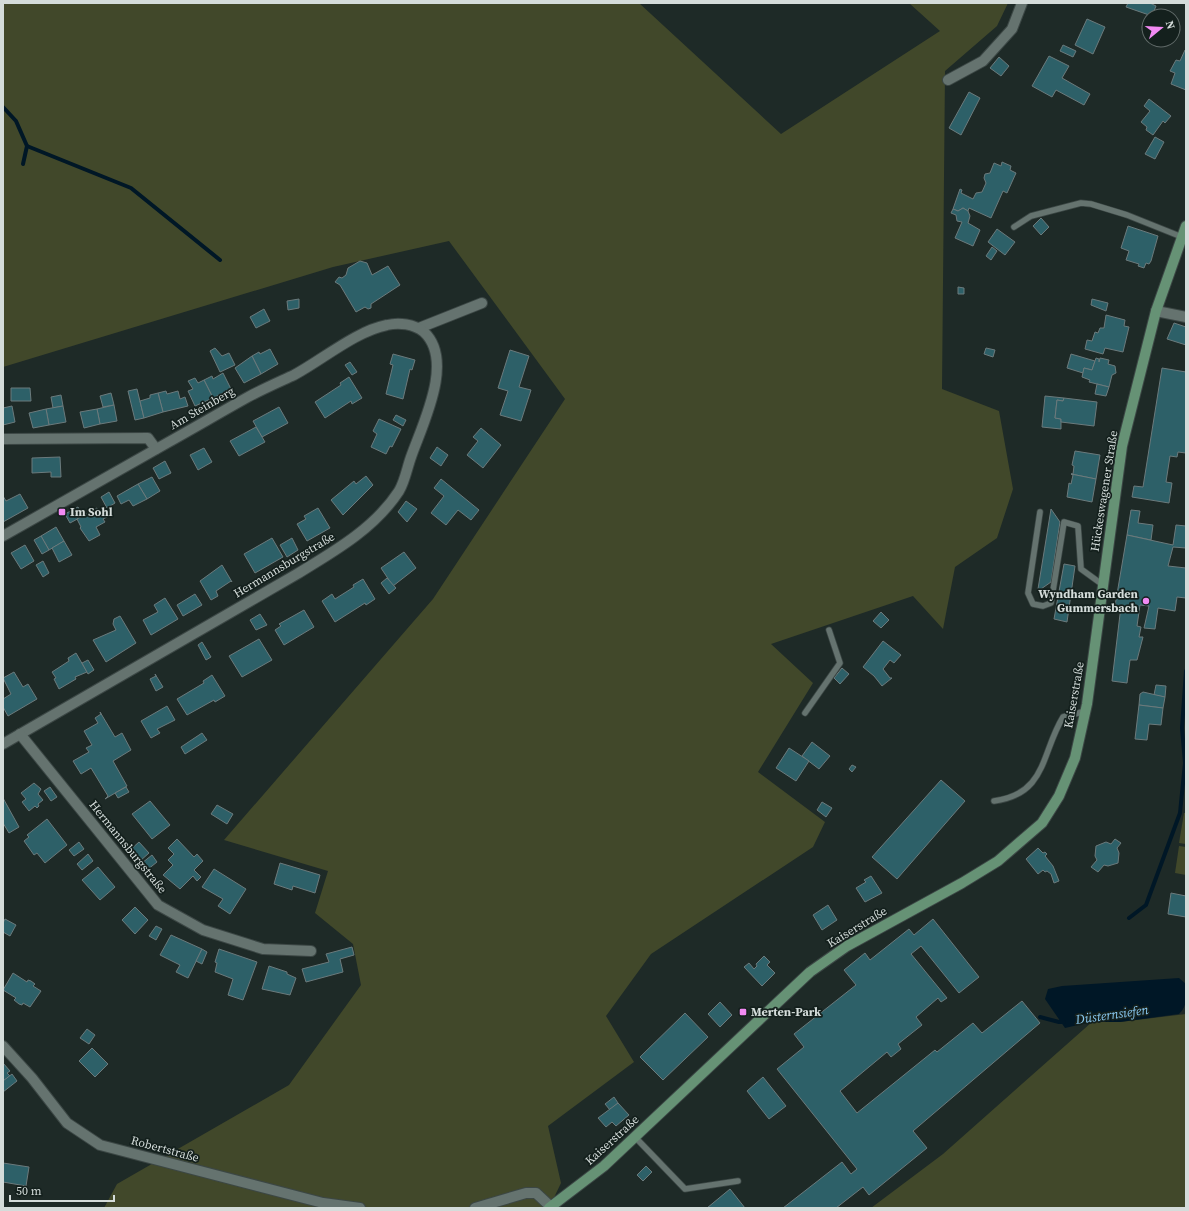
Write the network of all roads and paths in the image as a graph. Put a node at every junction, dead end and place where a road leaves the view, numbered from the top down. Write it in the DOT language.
graph roads {
  1 [pos="1022,3"];
  2 [pos="948,80"];
  3 [pos="1186,226"];
  4 [pos="1014,227"];
  5 [pos="1182,237"];
  6 [pos="482,303"];
  7 [pos="1156,311"];
  8 [pos="1186,317"];
  9 [pos="419,328"];
  10 [pos="3,439"];
  11 [pos="156,449"];
  12 [pos="1040,512"];
  13 [pos="3,536"];
  14 [pos="1103,584"];
  15 [pos="1097,629"];
  16 [pos="829,630"];
  17 [pos="1086,711"];
  18 [pos="805,713"];
  19 [pos="20,734"];
  20 [pos="3,744"];
  21 [pos="994,801"];
  22 [pos="311,951"];
  23 [pos="3,1046"];
  24 [pos="635,1136"];
  25 [pos="738,1180"];
  26 [pos="360,1208"];
  27 [pos="475,1208"];
  28 [pos="550,1208"];
  1 -- 2 [label="street"];
  3 -- 5 [label="street, Hückeswagener Straße"];
  4 -- 5 [label="lane"];
  5 -- 7 [label="street, Hückeswagener Straße"];
  6 -- 9 [label="street"];
  7 -- 8 [label="street"];
  7 -- 14 [label="street, Hückeswagener Straße"];
  9 -- 11 [label="street, Am Steinberg"];
  9 -- 19 [label="street, Hermannsburgstraße"];
  10 -- 11 [label="street"];
  11 -- 13 [label="street, Am Steinberg"];
  12 -- 14 [label="lane"];
  14 -- 15 [label="street, Hückeswagener Straße"];
  15 -- 17 [label="street, Kaiserstraße"];
  16 -- 18 [label="lane"];
  17 -- 21 [label="lane"];
  17 -- 24 [label="street, Kaiserstraße"];
  19 -- 20 [label="street, Hermannsburgstraße"];
  19 -- 22 [label="street, Hermannsburgstraße"];
  23 -- 26 [label="street, Robertstraße"];
  24 -- 25 [label="lane"];
  24 -- 28 [label="street, Kaiserstraße"];
  27 -- 28 [label="street"];
}
